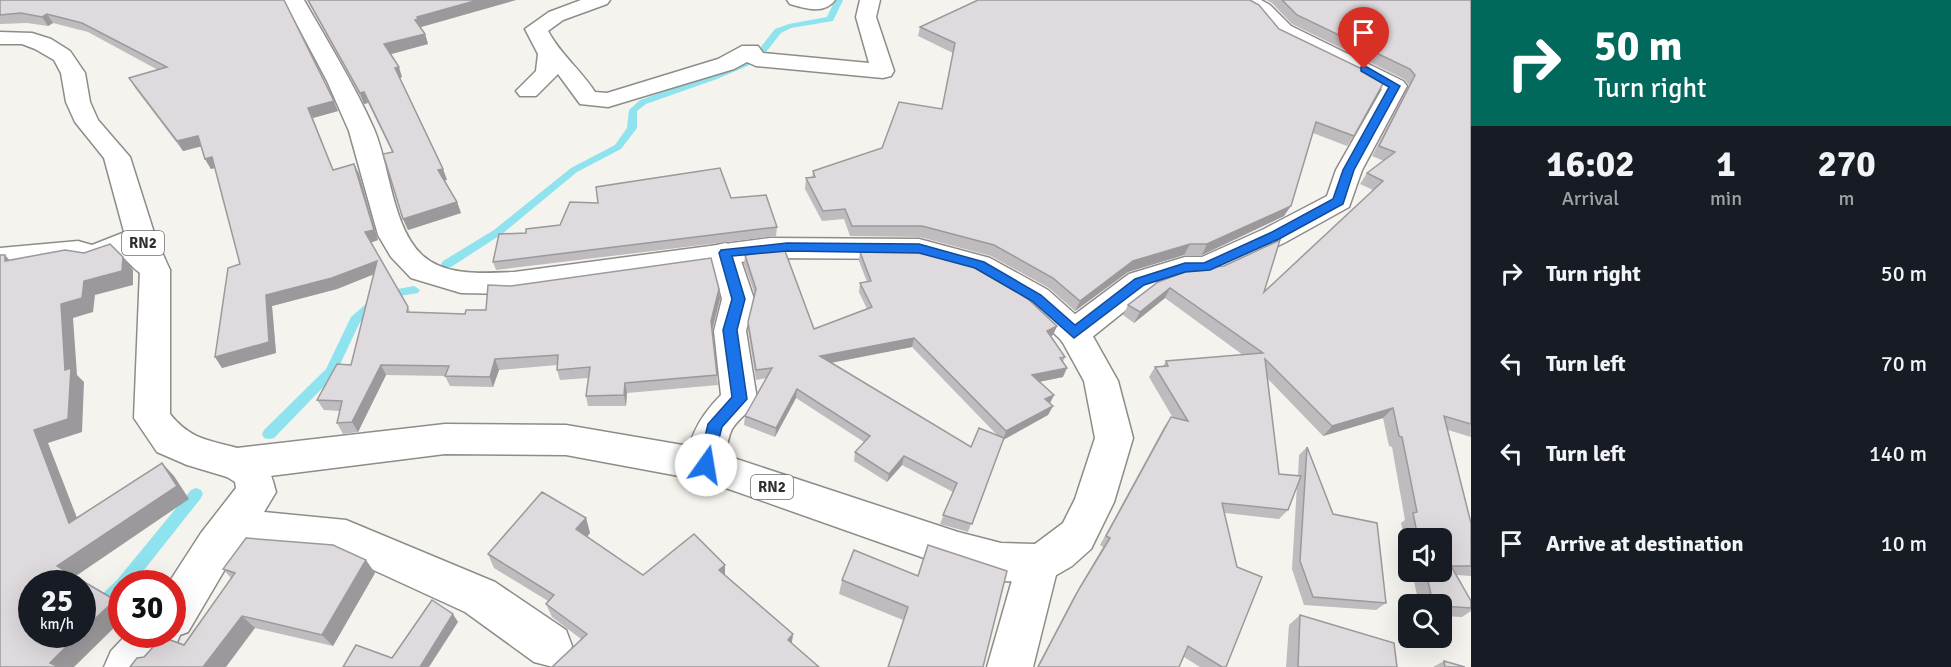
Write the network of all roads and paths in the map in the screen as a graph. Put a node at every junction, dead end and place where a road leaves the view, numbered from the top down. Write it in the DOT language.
graph roads {
  1 [pos="294,0"];
  2 [pos="600,0"];
  3 [pos="797,0"];
  4 [pos="825,0"];
  5 [pos="870,0"];
  6 [pos="1246,0"];
  7 [pos="0,38"];
  8 [pos="549,54"];
  9 [pos="528,91"];
  10 [pos="725,253"];
  11 [pos="0,258"];
  12 [pos="155,270"];
  13 [pos="1074,333"];
  14 [pos="237,464"];
  15 [pos="706,465"];
  16 [pos="216,546"];
  17 [pos="1038,563"];
  18 [pos="186,594"];
  19 [pos="550,646"];
  20 [pos="145,648"];
  21 [pos="127,667"];
  22 [pos="1010,667"];
  1 -- 10 [label="main road"];
  2 -- 8 [label="main road"];
  3 -- 4 [label="main road"];
  5 -- 8 [label="main road"];
  6 -- 13 [label="main road"];
  7 -- 12 [label="main road, RN2"];
  8 -- 9 [label="main road"];
  10 -- 13 [label="main road"];
  10 -- 15 [label="main road"];
  11 -- 12 [label="main road"];
  12 -- 14 [label="main road, RN2"];
  13 -- 17 [label="main road"];
  14 -- 15 [label="main road, RN2"];
  14 -- 16 [label="main road"];
  15 -- 17 [label="main road, RN2"];
  16 -- 18 [label="main road"];
  16 -- 19 [label="main road"];
  17 -- 22 [label="main road"];
  20 -- 21 [label="main road"];
}
